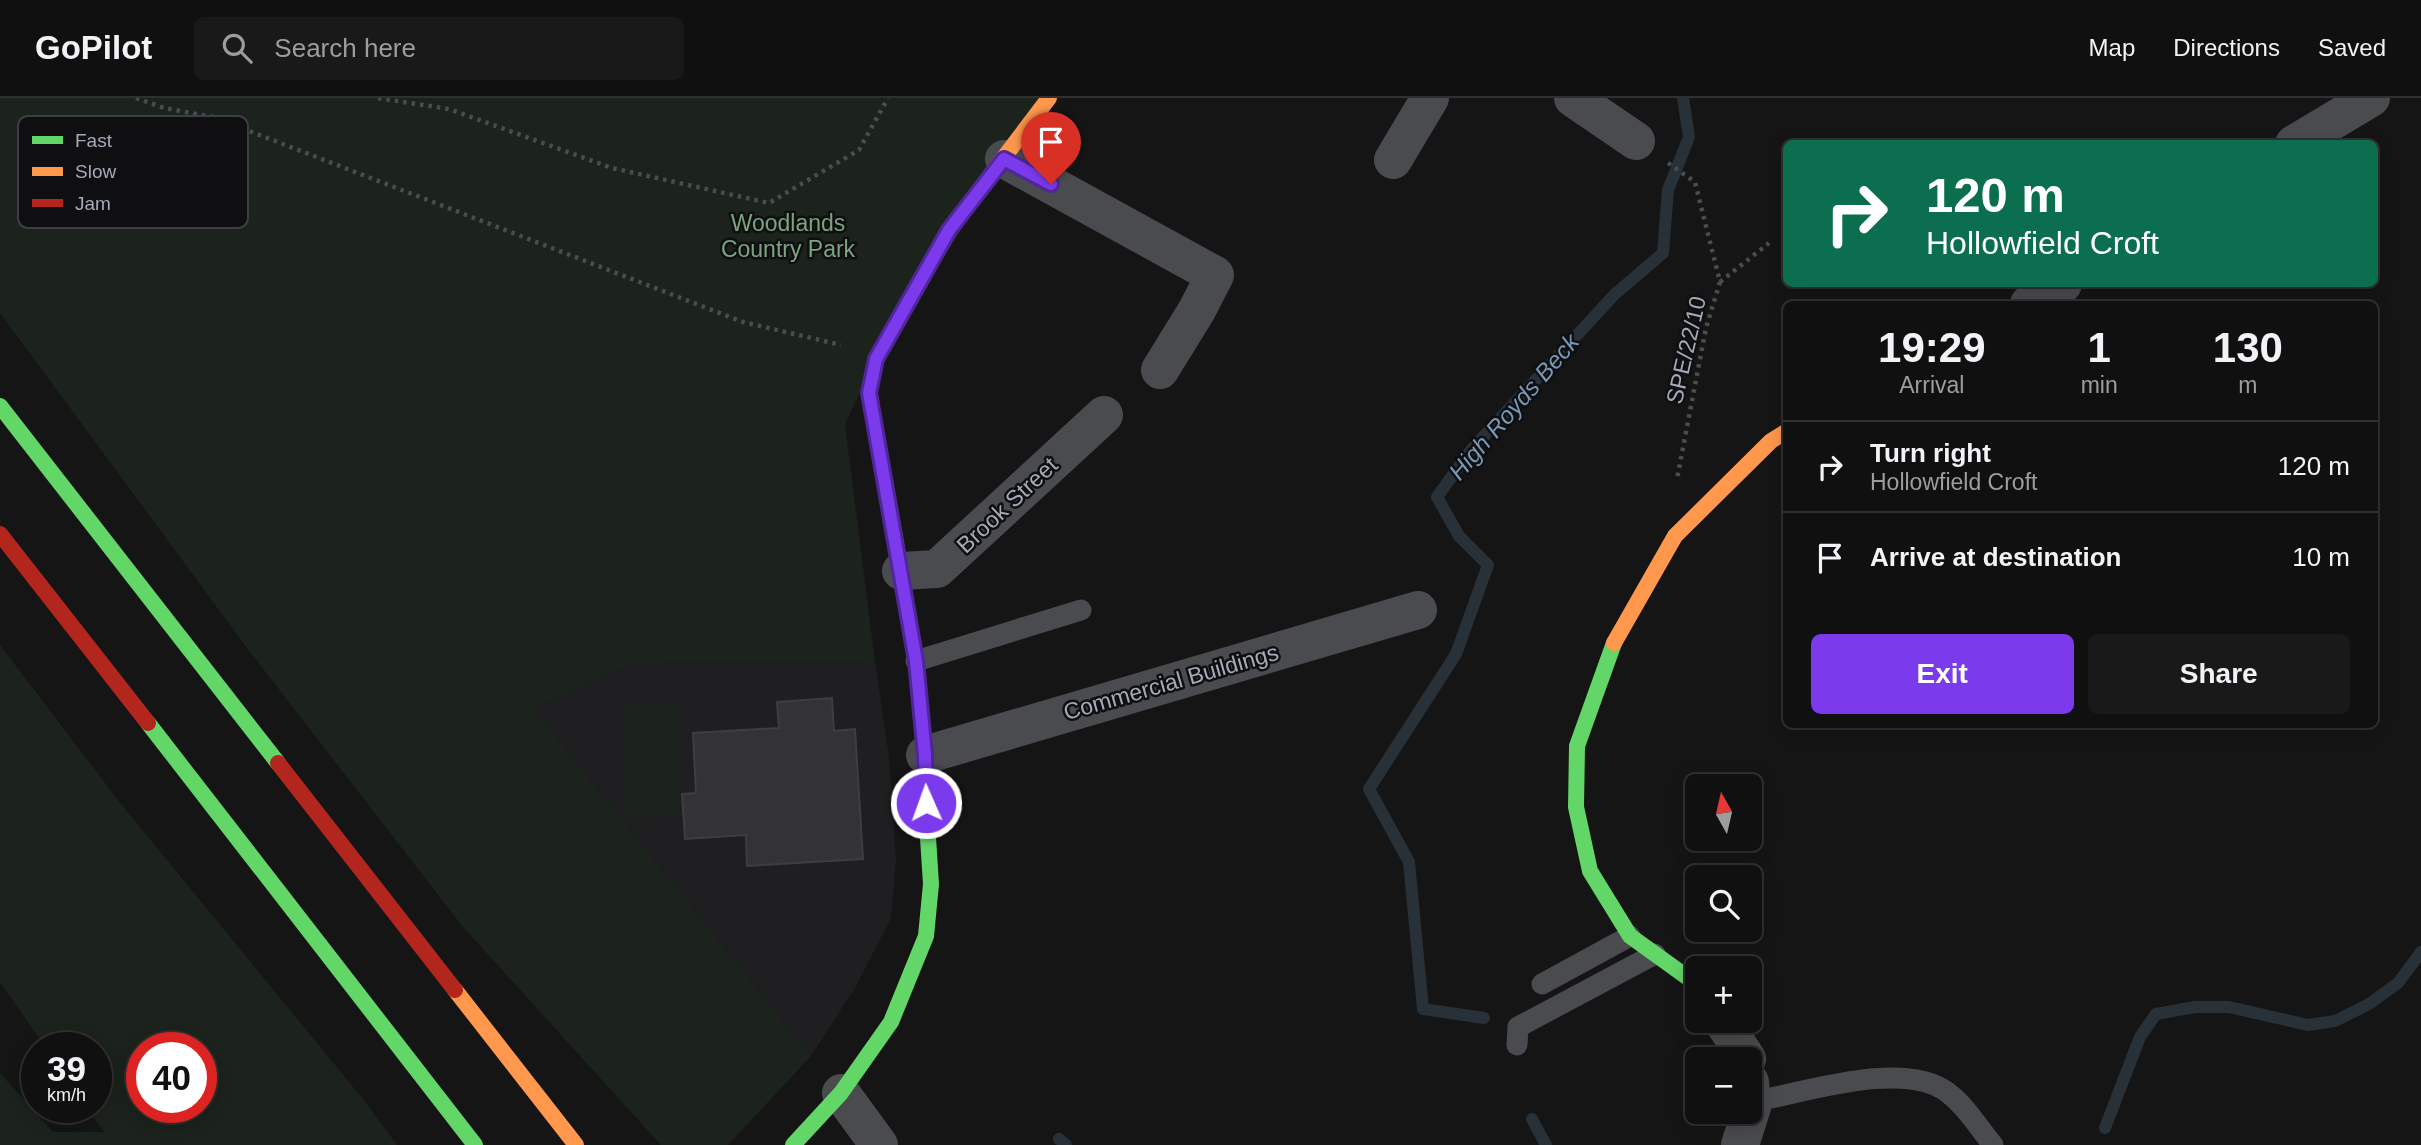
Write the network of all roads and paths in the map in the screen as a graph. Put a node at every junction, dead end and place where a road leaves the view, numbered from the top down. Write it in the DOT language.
graph roads {
  1 [pos="136,98"];
  2 [pos="378,98"];
  3 [pos="888,98"];
  4 [pos="1049,98"];
  5 [pos="1430,98"];
  6 [pos="1573,98"];
  7 [pos="2371,98"];
  8 [pos="208,116"];
  9 [pos="248,131"];
  10 [pos="2301,140"];
  11 [pos="1650,151"];
  12 [pos="1004,159"];
  13 [pos="1393,160"];
  14 [pos="1769,243"];
  15 [pos="1720,282"];
  16 [pos="2058,287"];
  17 [pos="2034,301"];
  18 [pos="876,359"];
  19 [pos="1160,370"];
  20 [pos="0,406"];
  21 [pos="1104,415"];
  22 [pos="1783,433"];
  23 [pos="0,534"];
  24 [pos="1675,536"];
  25 [pos="901,571"];
  26 [pos="1081,610"];
  27 [pos="1418,610"];
  28 [pos="916,661"];
  29 [pos="925,755"];
  30 [pos="1630,936"];
  31 [pos="1655,954"];
  32 [pos="1685,976"];
  33 [pos="1542,984"];
  34 [pos="1517,1045"];
  35 [pos="1762,1091"];
  36 [pos="841,1093"];
  37 [pos="1747,1124"];
  38 [pos="475,1145"];
  39 [pos="576,1145"];
  40 [pos="793,1145"];
  41 [pos="879,1145"];
  42 [pos="1740,1145"];
  43 [pos="1993,1145"];
  1 -- 8 [label="path"];
  2 -- 3 [label="path"];
  4 -- 12 [label="main road"];
  5 -- 13 [label="street"];
  6 -- 11 [label="street"];
  7 -- 10 [label="street"];
  9 -- 18 [label="path"];
  11 -- 15 [label="path, SPE/22/10"];
  12 -- 18 [label="main road"];
  12 -- 19 [label="street"];
  14 -- 15 [label="path"];
  15 -- 24 [label="path, SPE/22/10"];
  16 -- 17 [label="street"];
  18 -- 25 [label="main road"];
  20 -- 39 [label="main road"];
  21 -- 25 [label="street, Brook Street"];
  22 -- 24 [label="main road"];
  23 -- 38 [label="main road"];
  24 -- 30 [label="main road"];
  25 -- 28 [label="main road"];
  26 -- 28 [label="lane"];
  27 -- 29 [label="street, Commercial Buildings"];
  28 -- 29 [label="main road"];
  29 -- 36 [label="main road"];
  30 -- 31 [label="main road"];
  30 -- 33 [label="lane"];
  31 -- 32 [label="main road"];
  31 -- 34 [label="lane"];
  35 -- 43 [label="lane"];
  36 -- 40 [label="main road"];
  36 -- 41 [label="street"];
  37 -- 42 [label="street"];
}
